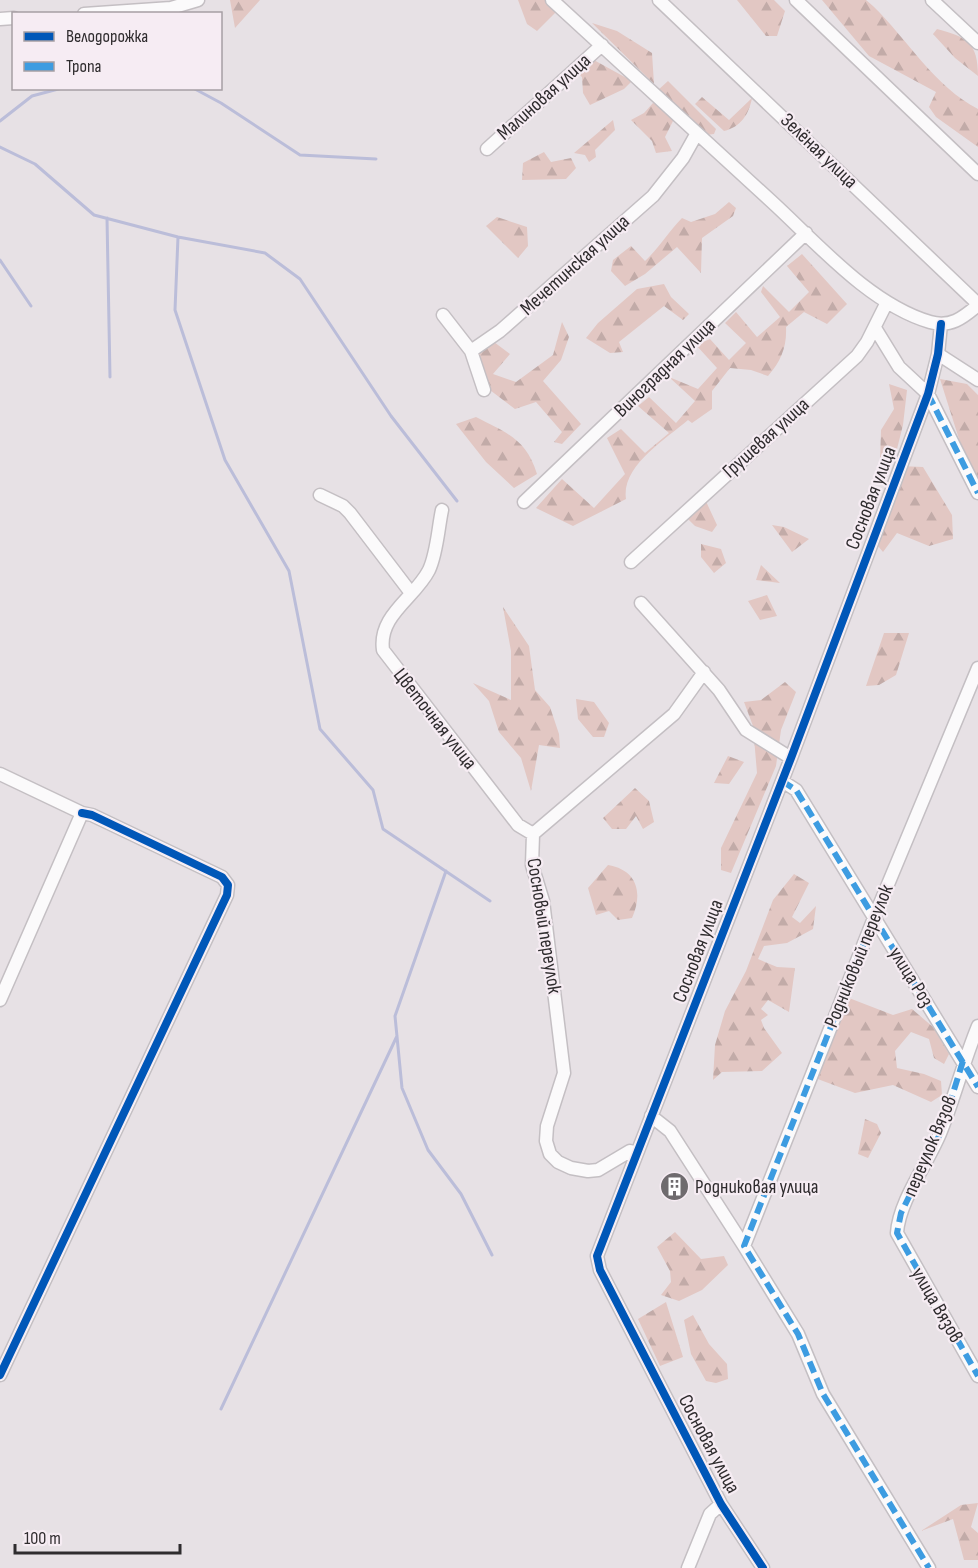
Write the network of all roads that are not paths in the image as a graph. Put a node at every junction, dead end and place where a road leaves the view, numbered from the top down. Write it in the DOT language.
graph roads {
  1 [pos="198,0"];
  2 [pos="552,0"];
  3 [pos="659,0"];
  4 [pos="796,0"];
  5 [pos="932,0"];
  6 [pos="113,12"];
  7 [pos="978,43"];
  8 [pos="602,45"];
  9 [pos="697,133"];
  10 [pos="487,149"];
  11 [pos="978,174"];
  12 [pos="806,233"];
  13 [pos="887,302"];
  14 [pos="978,304"];
  15 [pos="443,315"];
  16 [pos="941,324"];
  17 [pos="875,328"];
  18 [pos="471,351"];
  19 [pos="938,354"];
  20 [pos="978,380"];
  21 [pos="484,390"];
  22 [pos="927,394"];
  23 [pos="978,493"];
  24 [pos="320,495"];
  25 [pos="524,502"];
  26 [pos="442,510"];
  27 [pos="631,562"];
  28 [pos="411,593"];
  29 [pos="641,603"];
  30 [pos="978,668"];
  31 [pos="704,672"];
  32 [pos="791,758"];
  33 [pos="0,774"];
  34 [pos="782,780"];
  35 [pos="82,813"];
  36 [pos="532,834"];
  37 [pos="874,918"];
  38 [pos="0,1000"];
  39 [pos="978,1026"];
  40 [pos="963,1061"];
  41 [pos="978,1087"];
  42 [pos="651,1116"];
  43 [pos="636,1152"];
  44 [pos="897,1233"];
  45 [pos="744,1246"];
  46 [pos="0,1375"];
  47 [pos="978,1376"];
  48 [pos="721,1504"];
  49 [pos="688,1568"];
  50 [pos="762,1568"];
  51 [pos="929,1568"];
  1 -- 6 [label="street"];
  2 -- 8 [label="street"];
  3 -- 14 [label="street, Зелёная улица"];
  4 -- 11 [label="street"];
  5 -- 7 [label="street"];
  8 -- 9 [label="street"];
  8 -- 10 [label="street, Малиновая улица"];
  9 -- 12 [label="street"];
  9 -- 18 [label="street, Мечетинская улица"];
  12 -- 13 [label="street"];
  12 -- 25 [label="street, Виноградная улица"];
  13 -- 16 [label="street"];
  13 -- 17 [label="street, Грушевая улица"];
  14 -- 16 [label="street"];
  15 -- 18 [label="street"];
  16 -- 19 [label="street, Сосновая улица"];
  17 -- 22 [label="street"];
  17 -- 27 [label="street, Грушевая улица"];
  18 -- 21 [label="street"];
  19 -- 20 [label="street"];
  19 -- 22 [label="street, Сосновая улица"];
  22 -- 23 [label="street"];
  22 -- 32 [label="street, Сосновая улица"];
  24 -- 28 [label="street"];
  26 -- 28 [label="street, Цветочная улица"];
  28 -- 36 [label="street, Цветочная улица"];
  29 -- 31 [label="street"];
  30 -- 37 [label="street, Родниковый переулок"];
  31 -- 32 [label="street"];
  31 -- 36 [label="street, Сосновый переулок"];
  32 -- 34 [label="street, Сосновая улица"];
  33 -- 35 [label="street"];
  34 -- 37 [label="street, улица Роз"];
  34 -- 42 [label="street, Сосновая улица"];
  35 -- 38 [label="street"];
  35 -- 46 [label="street"];
  36 -- 43 [label="street, Сосновый переулок"];
  37 -- 40 [label="street, улица Роз"];
  37 -- 45 [label="street, Родниковый переулок"];
  39 -- 40 [label="street, переулок Вязов"];
  40 -- 41 [label="street, улица Роз"];
  40 -- 44 [label="street, переулок Вязов"];
  42 -- 43 [label="street, Сосновая улица"];
  42 -- 45 [label="street"];
  43 -- 48 [label="street, Сосновая улица"];
  44 -- 47 [label="street, улица Вязов"];
  45 -- 51 [label="street"];
  48 -- 49 [label="street"];
  48 -- 50 [label="street, Сосновая улица"];
}
